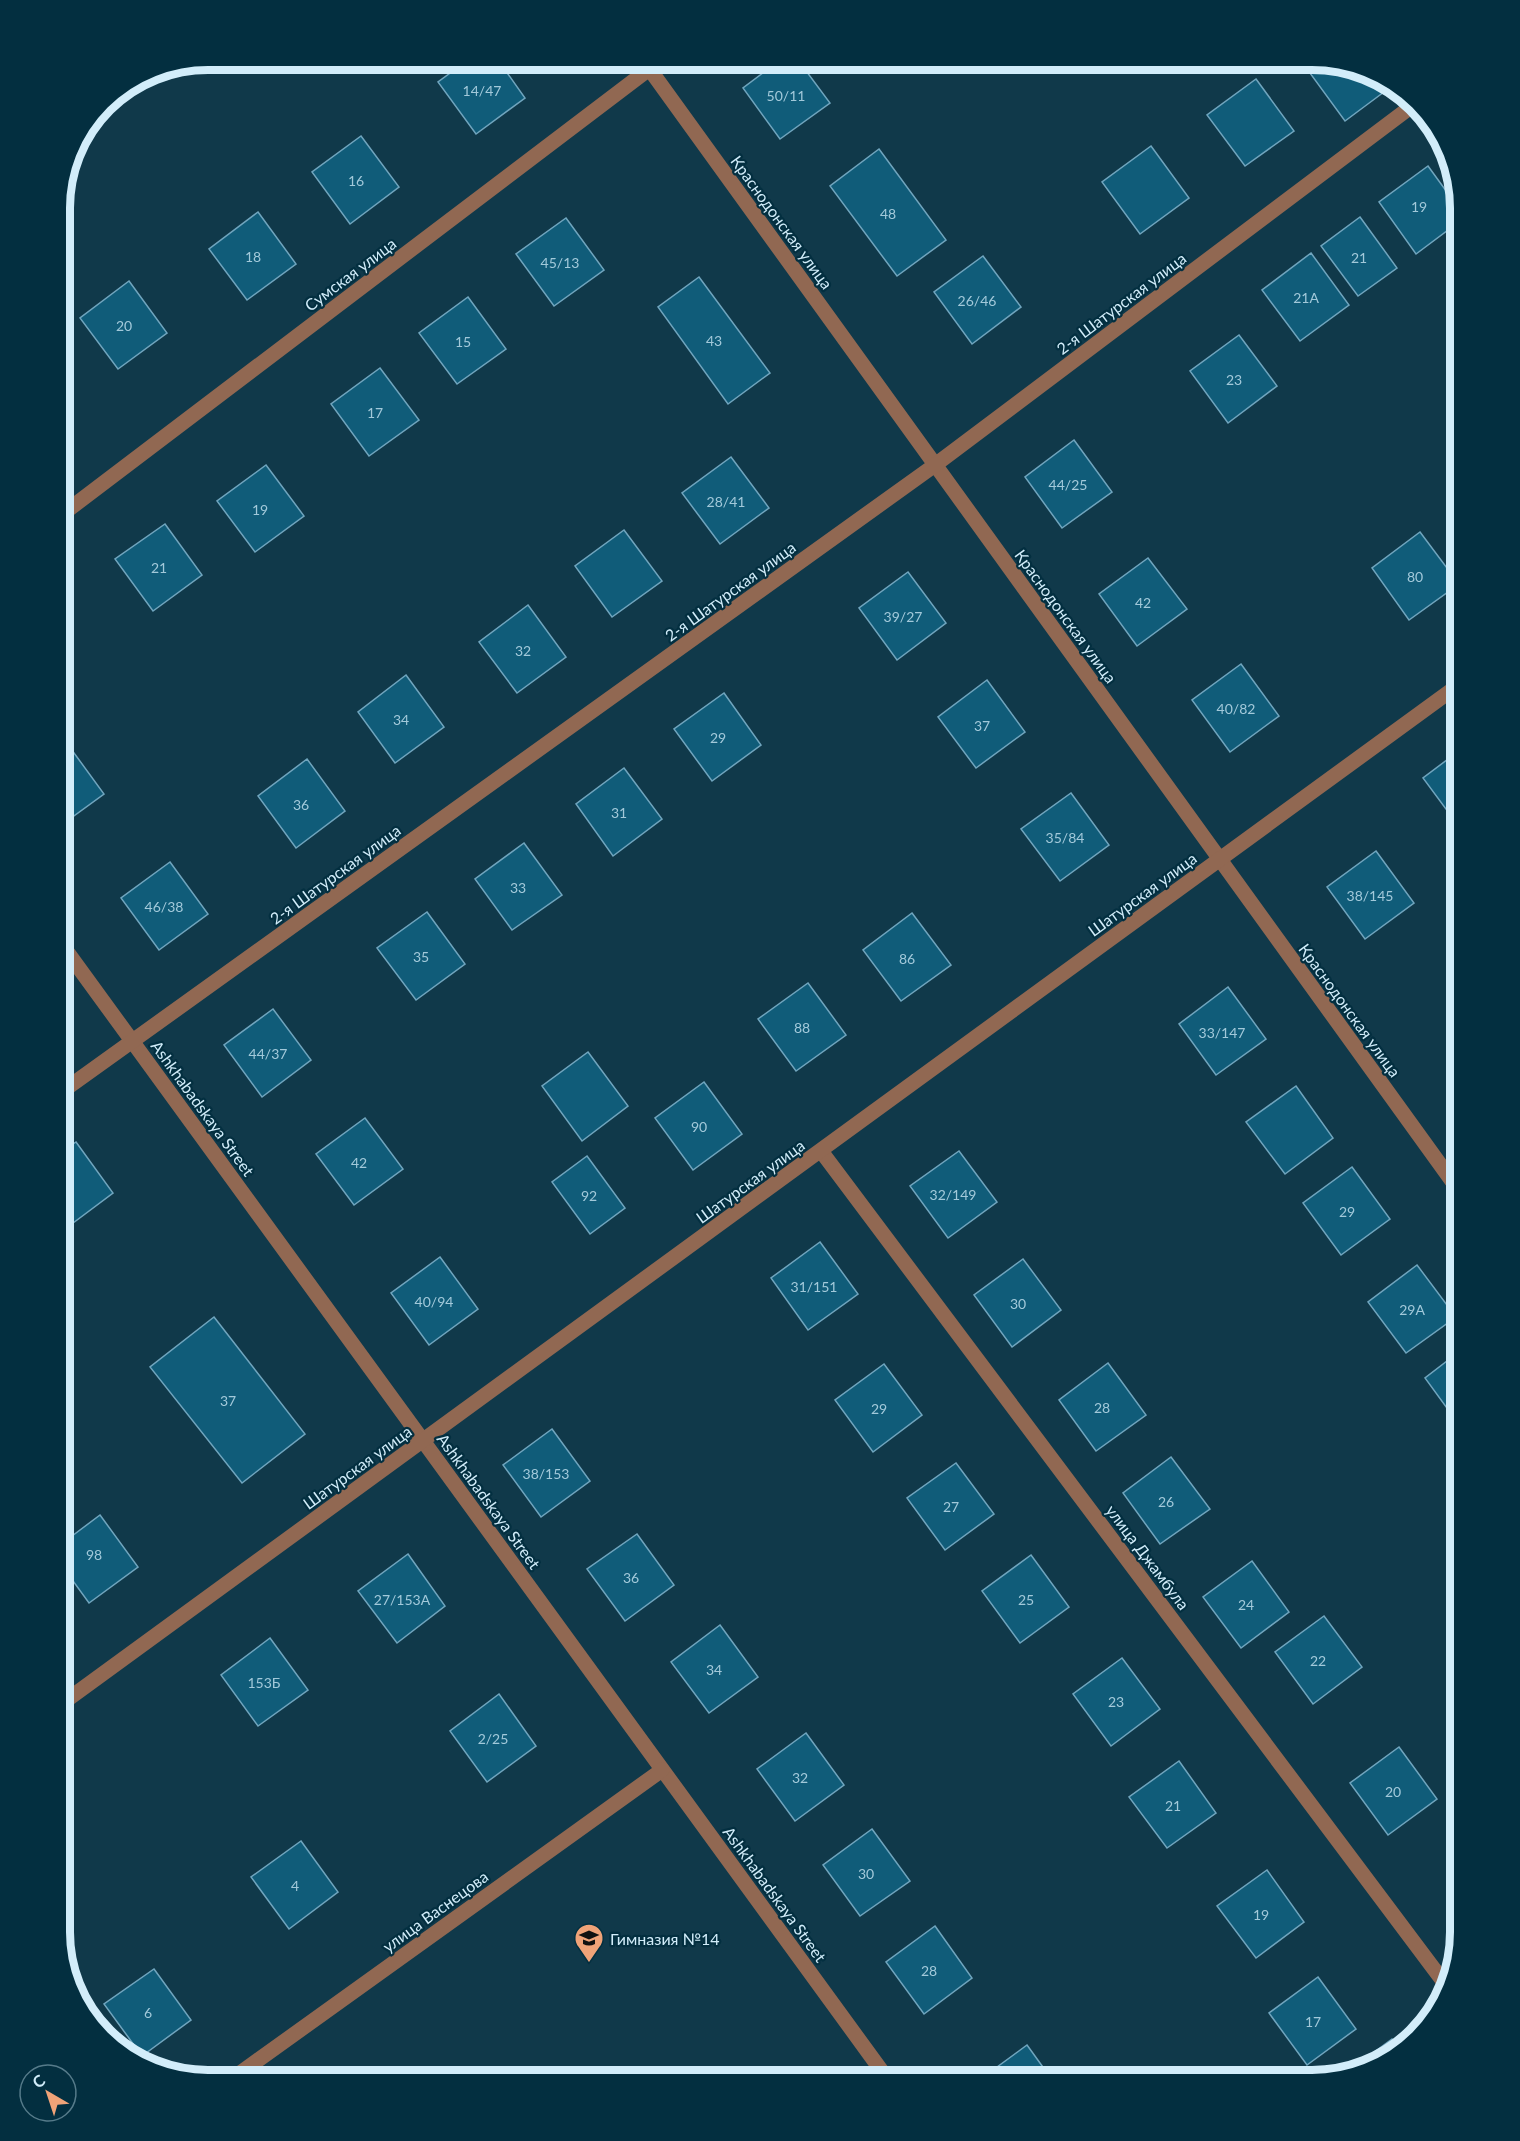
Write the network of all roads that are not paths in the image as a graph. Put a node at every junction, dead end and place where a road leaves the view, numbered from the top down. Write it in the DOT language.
graph roads {
  1 [pos="641,70"];
  2 [pos="656,70"];
  3 [pos="1407,109"];
  4 [pos="935,465"];
  5 [pos="71,508"];
  6 [pos="1450,691"];
  7 [pos="1220,860"];
  8 [pos="71,956"];
  9 [pos="133,1042"];
  10 [pos="70,1086"];
  11 [pos="821,1151"];
  12 [pos="1450,1178"];
  13 [pos="423,1442"];
  14 [pos="70,1699"];
  15 [pos="662,1770"];
  16 [pos="1441,1979"];
  17 [pos="244,2070"];
  18 [pos="881,2070"];
  1 -- 5 [label="street, Сумская улица"];
  2 -- 4 [label="street, Краснодонская улица"];
  3 -- 4 [label="street, 2-я Шатурская улица"];
  4 -- 7 [label="street, Краснодонская улица"];
  4 -- 9 [label="street, 2-я Шатурская улица"];
  6 -- 7 [label="street, Шатурская улица"];
  7 -- 11 [label="street, Шатурская улица"];
  7 -- 12 [label="street, Краснодонская улица"];
  8 -- 9 [label="street, Ashkhabadskaya Street"];
  9 -- 10 [label="street, 2-я Шатурская улица"];
  9 -- 13 [label="street, Ashkhabadskaya Street"];
  11 -- 13 [label="street, Шатурская улица"];
  11 -- 16 [label="street, улица Джамбула"];
  13 -- 14 [label="street, Шатурская улица"];
  13 -- 15 [label="street, Ashkhabadskaya Street"];
  15 -- 17 [label="street, улица Васнецова"];
  15 -- 18 [label="street, Ashkhabadskaya Street"];
}
